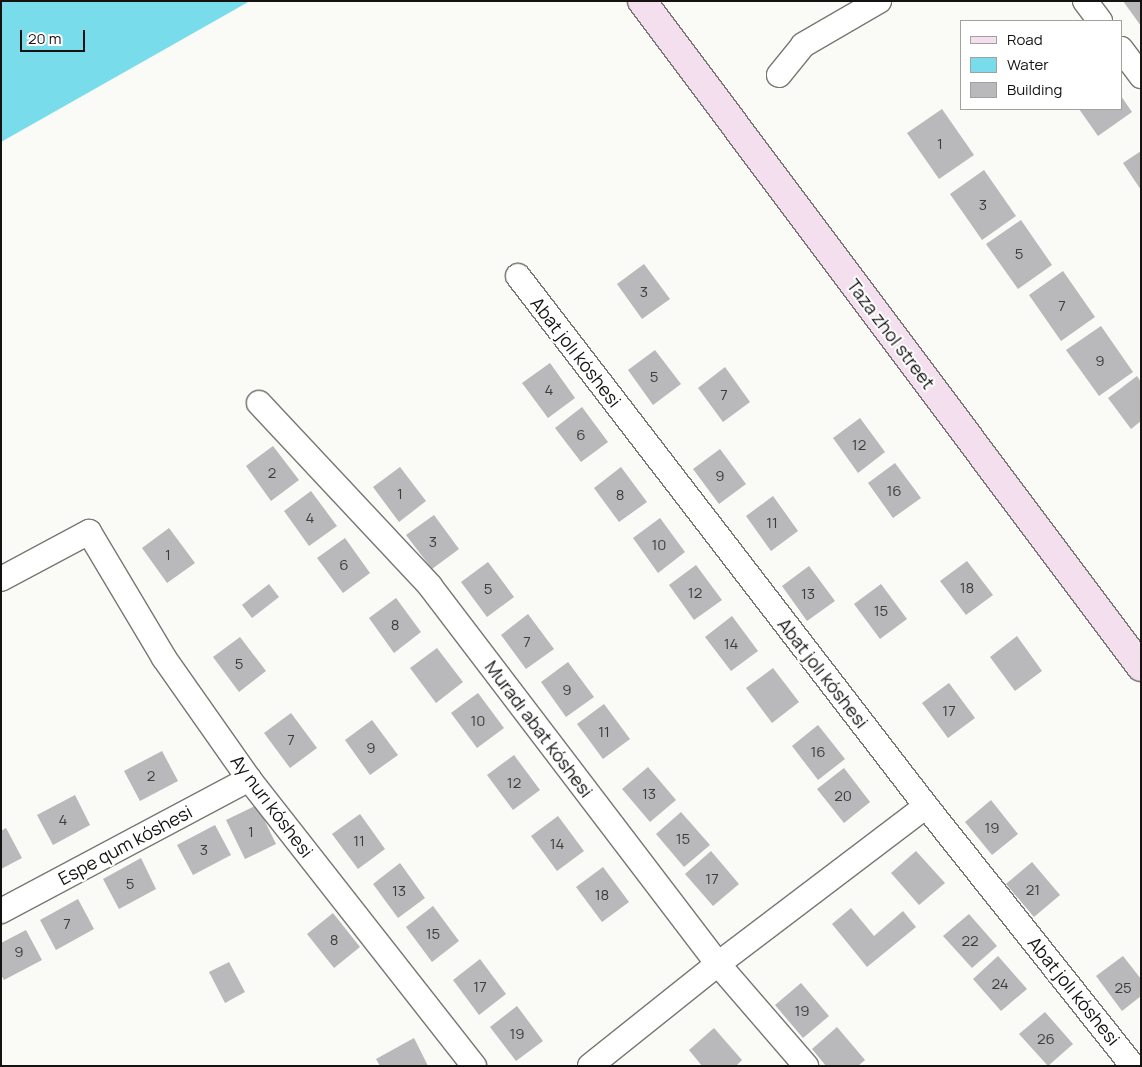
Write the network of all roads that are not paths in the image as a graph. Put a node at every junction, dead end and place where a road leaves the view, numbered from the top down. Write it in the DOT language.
graph roads {
  1 [pos="642,1"];
  2 [pos="878,1"];
  3 [pos="1085,1"];
  4 [pos="1099,20"];
  5 [pos="1122,50"];
  6 [pos="779,75"];
  7 [pos="1141,76"];
  8 [pos="518,276"];
  9 [pos="259,403"];
  10 [pos="1,579"];
  11 [pos="1141,667"];
  12 [pos="249,779"];
  13 [pos="926,806"];
  14 [pos="1,911"];
  15 [pos="718,964"];
  16 [pos="474,1066"];
  17 [pos="590,1066"];
  18 [pos="806,1066"];
  19 [pos="1133,1066"];
  1 -- 11 [label="main road, Taza zhol street"];
  2 -- 6 [label="street"];
  3 -- 4 [label="street"];
  5 -- 7 [label="street"];
  8 -- 13 [label="street, Abat jolı kóshesi"];
  9 -- 15 [label="street, Muradı abat kóshesi"];
  10 -- 12 [label="street, Ay nurı kóshesi"];
  12 -- 14 [label="street, Espe qum kóshesi"];
  12 -- 16 [label="street, Ay nurı kóshesi"];
  13 -- 15 [label="street"];
  13 -- 19 [label="street, Abat jolı kóshesi"];
  15 -- 17 [label="street"];
  15 -- 18 [label="street, Muradı abat kóshesi"];
}
